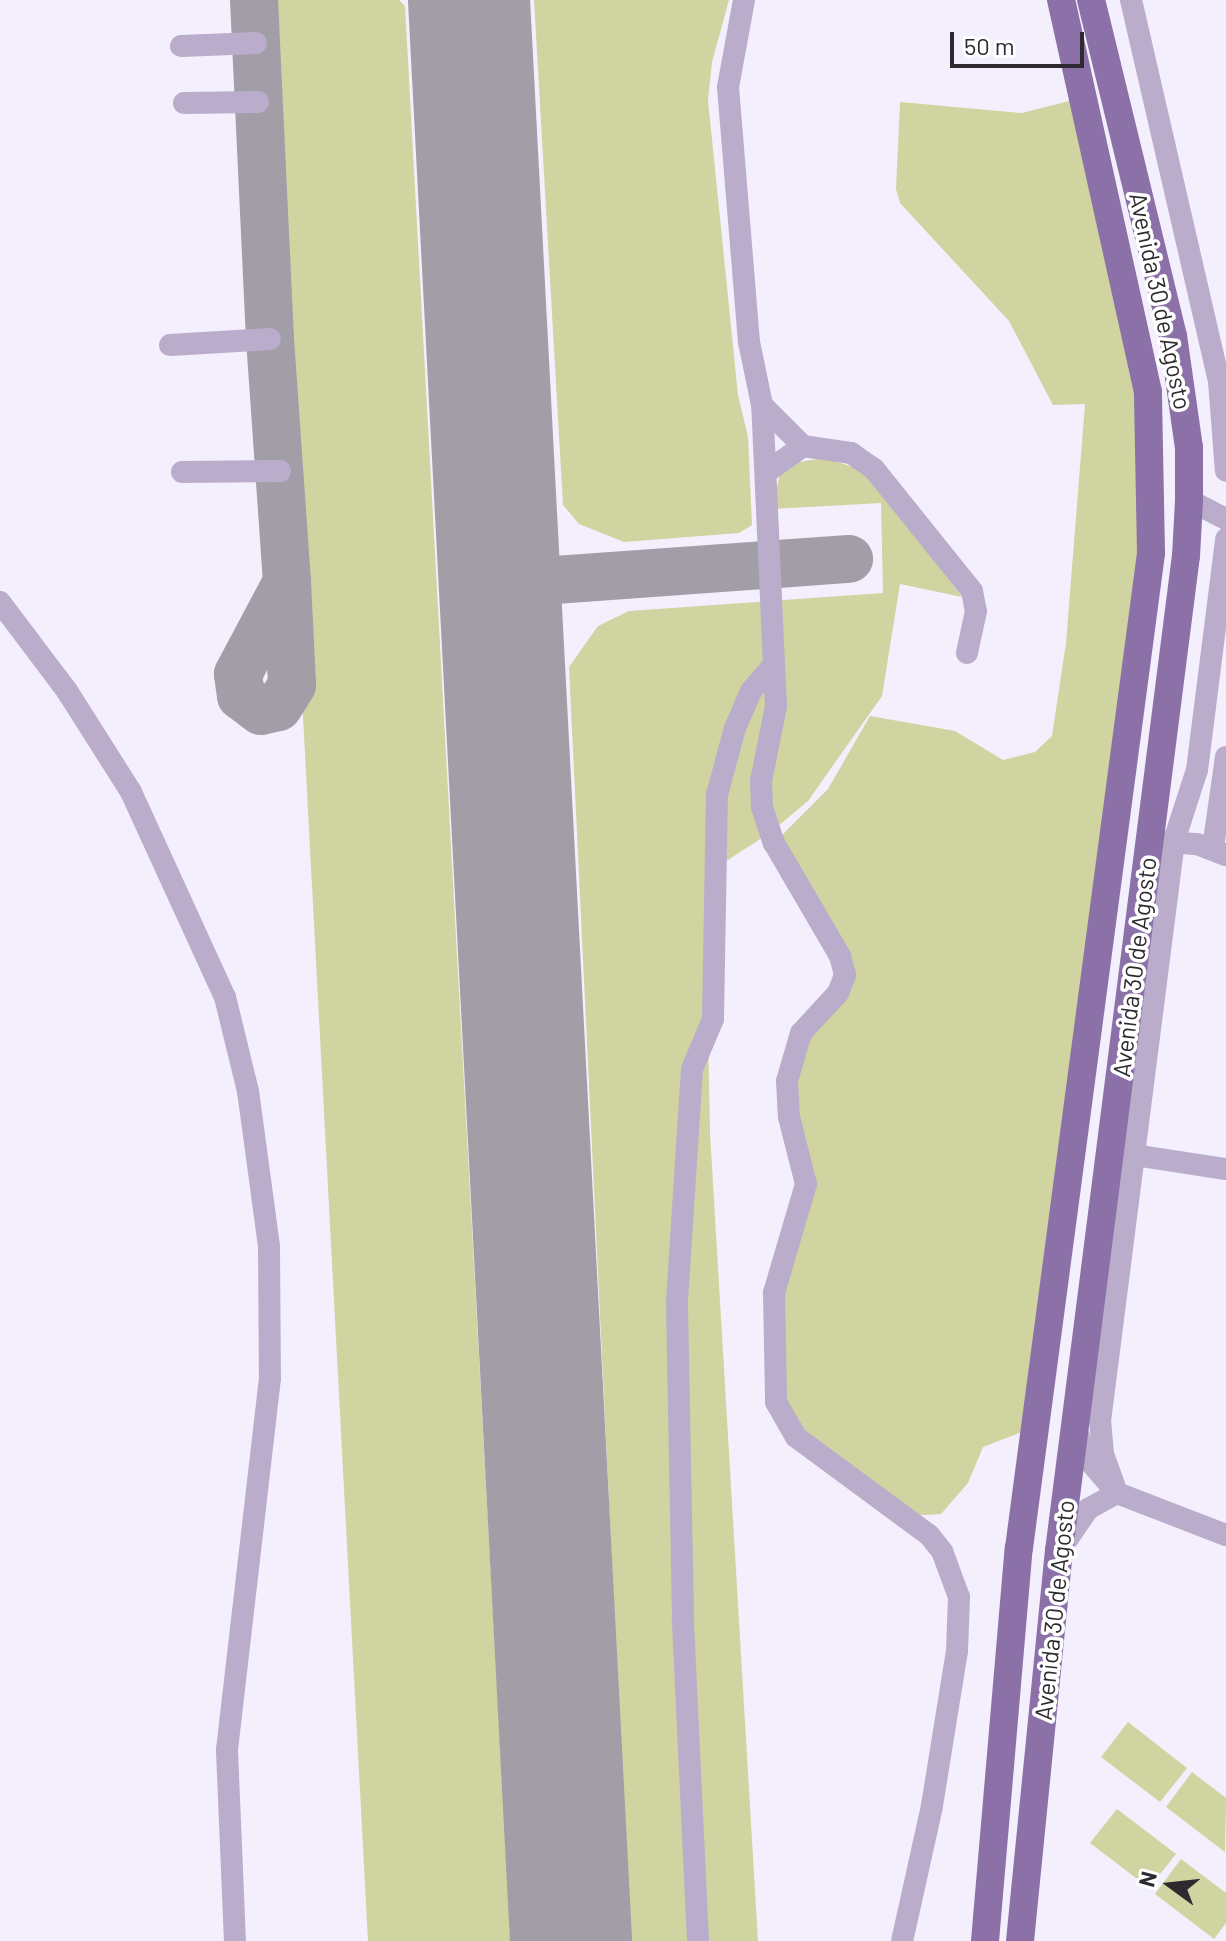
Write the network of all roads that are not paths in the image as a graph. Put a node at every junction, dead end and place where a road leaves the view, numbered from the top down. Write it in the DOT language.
graph roads {
  1 [pos="744,0"];
  2 [pos="1061,0"];
  3 [pos="1091,0"];
  4 [pos="1131,0"];
  5 [pos="256,43"];
  6 [pos="181,46"];
  7 [pos="258,102"];
  8 [pos="184,103"];
  9 [pos="270,339"];
  10 [pos="170,345"];
  11 [pos="762,405"];
  12 [pos="803,446"];
  13 [pos="280,471"];
  14 [pos="768,471"];
  15 [pos="1226,471"];
  16 [pos="182,472"];
  17 [pos="1189,500"];
  18 [pos="1226,519"];
  19 [pos="1226,539"];
  20 [pos="0,602"];
  21 [pos="967,653"];
  22 [pos="774,665"];
  23 [pos="1226,757"];
  24 [pos="1162,841"];
  25 [pos="1220,852"];
  26 [pos="1134,1155"];
  27 [pos="1226,1169"];
  28 [pos="1076,1427"];
  29 [pos="1117,1493"];
  30 [pos="1226,1535"];
  31 [pos="1059,1551"];
  32 [pos="235,1941"];
  33 [pos="698,1941"];
  34 [pos="902,1941"];
  35 [pos="985,1941"];
  36 [pos="1020,1941"];
  1 -- 11 [label="street"];
  2 -- 35 [label="main road, Avenida 30 de Agosto"];
  3 -- 17 [label="main road, Avenida 30 de Agosto"];
  4 -- 15 [label="street"];
  5 -- 6 [label="street"];
  7 -- 8 [label="street"];
  9 -- 10 [label="street"];
  11 -- 12 [label="street"];
  11 -- 14 [label="street"];
  12 -- 14 [label="street"];
  12 -- 21 [label="street"];
  13 -- 16 [label="street"];
  14 -- 22 [label="street"];
  17 -- 18 [label="street"];
  17 -- 24 [label="main road, Avenida 30 de Agosto"];
  19 -- 24 [label="street"];
  20 -- 32 [label="street"];
  22 -- 33 [label="street"];
  22 -- 34 [label="street"];
  23 -- 25 [label="street"];
  24 -- 25 [label="street"];
  24 -- 26 [label="street"];
  24 -- 28 [label="main road, Avenida 30 de Agosto"];
  26 -- 27 [label="street"];
  26 -- 29 [label="street"];
  28 -- 29 [label="street"];
  28 -- 31 [label="main road, Avenida 30 de Agosto"];
  29 -- 30 [label="street"];
  29 -- 31 [label="street"];
  31 -- 36 [label="main road, Avenida 30 de Agosto"];
}
